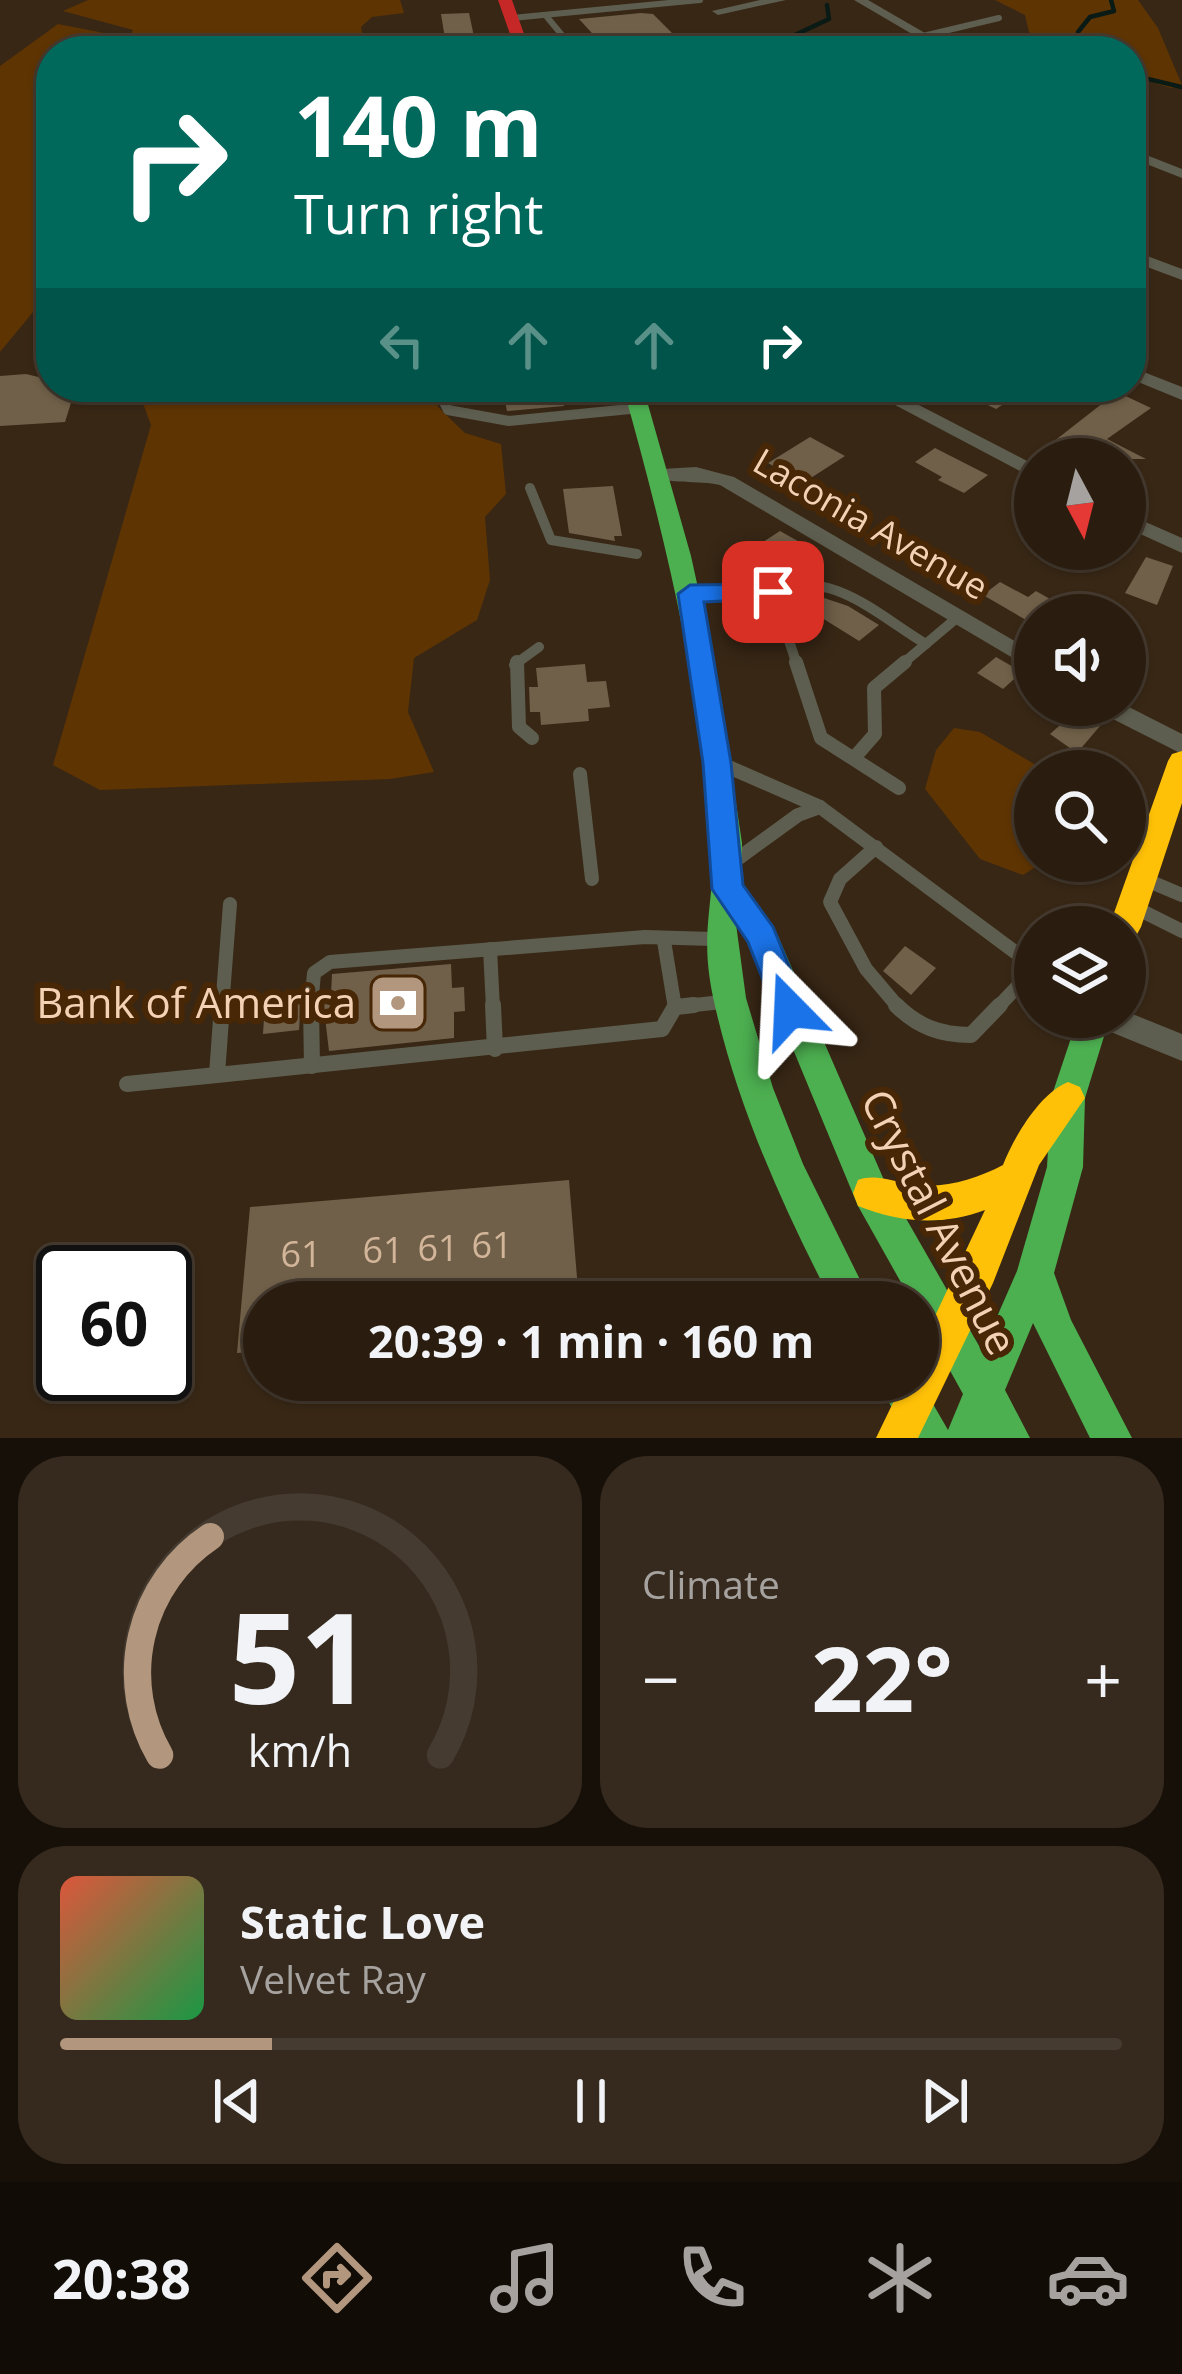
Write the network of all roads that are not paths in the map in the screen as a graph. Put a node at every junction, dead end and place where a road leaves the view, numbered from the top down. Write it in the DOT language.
graph roads {
  1 [pos="700,0"];
  2 [pos="780,0"];
  3 [pos="860,0"];
  4 [pos="508,9"];
  5 [pos="718,11"];
  6 [pos="547,17"];
  7 [pos="999,18"];
  8 [pos="563,36"];
  9 [pos="922,36"];
  10 [pos="1146,159"];
  11 [pos="1182,174"];
  12 [pos="1146,261"];
  13 [pos="1182,275"];
  14 [pos="1146,378"];
  15 [pos="1182,394"];
  16 [pos="444,402"];
  17 [pos="607,402"];
  18 [pos="639,402"];
  19 [pos="899,402"];
  20 [pos="1014,462"];
  21 [pos="662,475"];
  22 [pos="530,488"];
  23 [pos="1146,528"];
  24 [pos="1182,546"];
  25 [pos="638,554"];
  26 [pos="773,592"];
  27 [pos="690,594"];
  28 [pos="958,616"];
  29 [pos="926,644"];
  30 [pos="539,646"];
  31 [pos="1014,650"];
  32 [pos="1144,726"];
  33 [pos="532,738"];
  34 [pos="1182,746"];
  35 [pos="854,758"];
  36 [pos="1182,760"];
  37 [pos="717,763"];
  38 [pos="580,774"];
  39 [pos="899,788"];
  40 [pos="820,807"];
  41 [pos="876,847"];
  42 [pos="1146,866"];
  43 [pos="727,878"];
  44 [pos="592,879"];
  45 [pos="1146,880"];
  46 [pos="1182,895"];
  47 [pos="230,904"];
  48 [pos="1146,921"];
  49 [pos="1182,931"];
  50 [pos="720,939"];
  51 [pos="664,940"];
  52 [pos="490,949"];
  53 [pos="1014,951"];
  54 [pos="1014,989"];
  55 [pos="731,1001"];
  56 [pos="676,1007"];
  57 [pos="1146,1033"];
  58 [pos="1087,1038"];
  59 [pos="1182,1048"];
  60 [pos="495,1049"];
  61 [pos="312,1066"];
  62 [pos="217,1076"];
  63 [pos="127,1084"];
  64 [pos="1068,1098"];
  65 [pos="1016,1177"];
  66 [pos="871,1193"];
  67 [pos="1035,1274"];
  68 [pos="842,1281"];
  69 [pos="947,1335"];
  70 [pos="939,1346"];
  71 [pos="984,1400"];
  72 [pos="902,1401"];
  73 [pos="909,1401"];
  74 [pos="896,1438"];
  75 [pos="931,1438"];
  76 [pos="965,1438"];
  77 [pos="1010,1438"];
  78 [pos="1112,1438"];
  1 -- 6 [label="lane"];
  2 -- 5 [label="street"];
  3 -- 9 [label="street"];
  4 -- 6 [label="lane"];
  6 -- 8 [label="lane"];
  7 -- 9 [label="lane"];
  10 -- 11 [label="street"];
  12 -- 13 [label="street"];
  14 -- 15 [label="street"];
  16 -- 17 [label="lane"];
  18 -- 21 [label="main road"];
  19 -- 20 [label="street"];
  21 -- 27 [label="main road"];
  21 -- 28 [label="street, Laconia Avenue"];
  22 -- 25 [label="lane"];
  23 -- 24 [label="street"];
  26 -- 27 [label="lane"];
  26 -- 29 [label="lane"];
  26 -- 35 [label="lane"];
  27 -- 37 [label="main road"];
  28 -- 29 [label="lane"];
  28 -- 31 [label="street, Laconia Avenue"];
  29 -- 35 [label="lane"];
  30 -- 33 [label="lane"];
  32 -- 34 [label="street"];
  35 -- 39 [label="lane"];
  36 -- 42 [label="main road"];
  37 -- 40 [label="lane"];
  37 -- 43 [label="main road"];
  38 -- 44 [label="lane"];
  40 -- 41 [label="lane"];
  40 -- 43 [label="lane"];
  41 -- 53 [label="lane"];
  41 -- 54 [label="lane"];
  43 -- 50 [label="main road"];
  43 -- 66 [label="main road, Crystal Avenue"];
  45 -- 46 [label="lane"];
  47 -- 62 [label="lane"];
  48 -- 49 [label="lane"];
  50 -- 51 [label="lane"];
  50 -- 55 [label="main road"];
  51 -- 52 [label="lane"];
  51 -- 56 [label="lane"];
  52 -- 60 [label="lane"];
  52 -- 61 [label="lane"];
  55 -- 56 [label="lane"];
  55 -- 68 [label="main road"];
  56 -- 60 [label="lane"];
  57 -- 59 [label="street"];
  58 -- 64 [label="main road"];
  60 -- 61 [label="lane"];
  61 -- 62 [label="lane"];
  62 -- 63 [label="lane"];
  64 -- 65 [label="main road"];
  64 -- 67 [label="main road"];
  65 -- 66 [label="main road"];
  65 -- 69 [label="main road"];
  66 -- 69 [label="main road, Crystal Avenue"];
  67 -- 71 [label="main road"];
  67 -- 78 [label="main road"];
  69 -- 70 [label="main road"];
  69 -- 71 [label="main road, Crystal Avenue"];
  71 -- 76 [label="main road"];
  71 -- 77 [label="main road, Crystal Avenue"];
  72 -- 74 [label="main road"];
  73 -- 75 [label="main road"];
}
